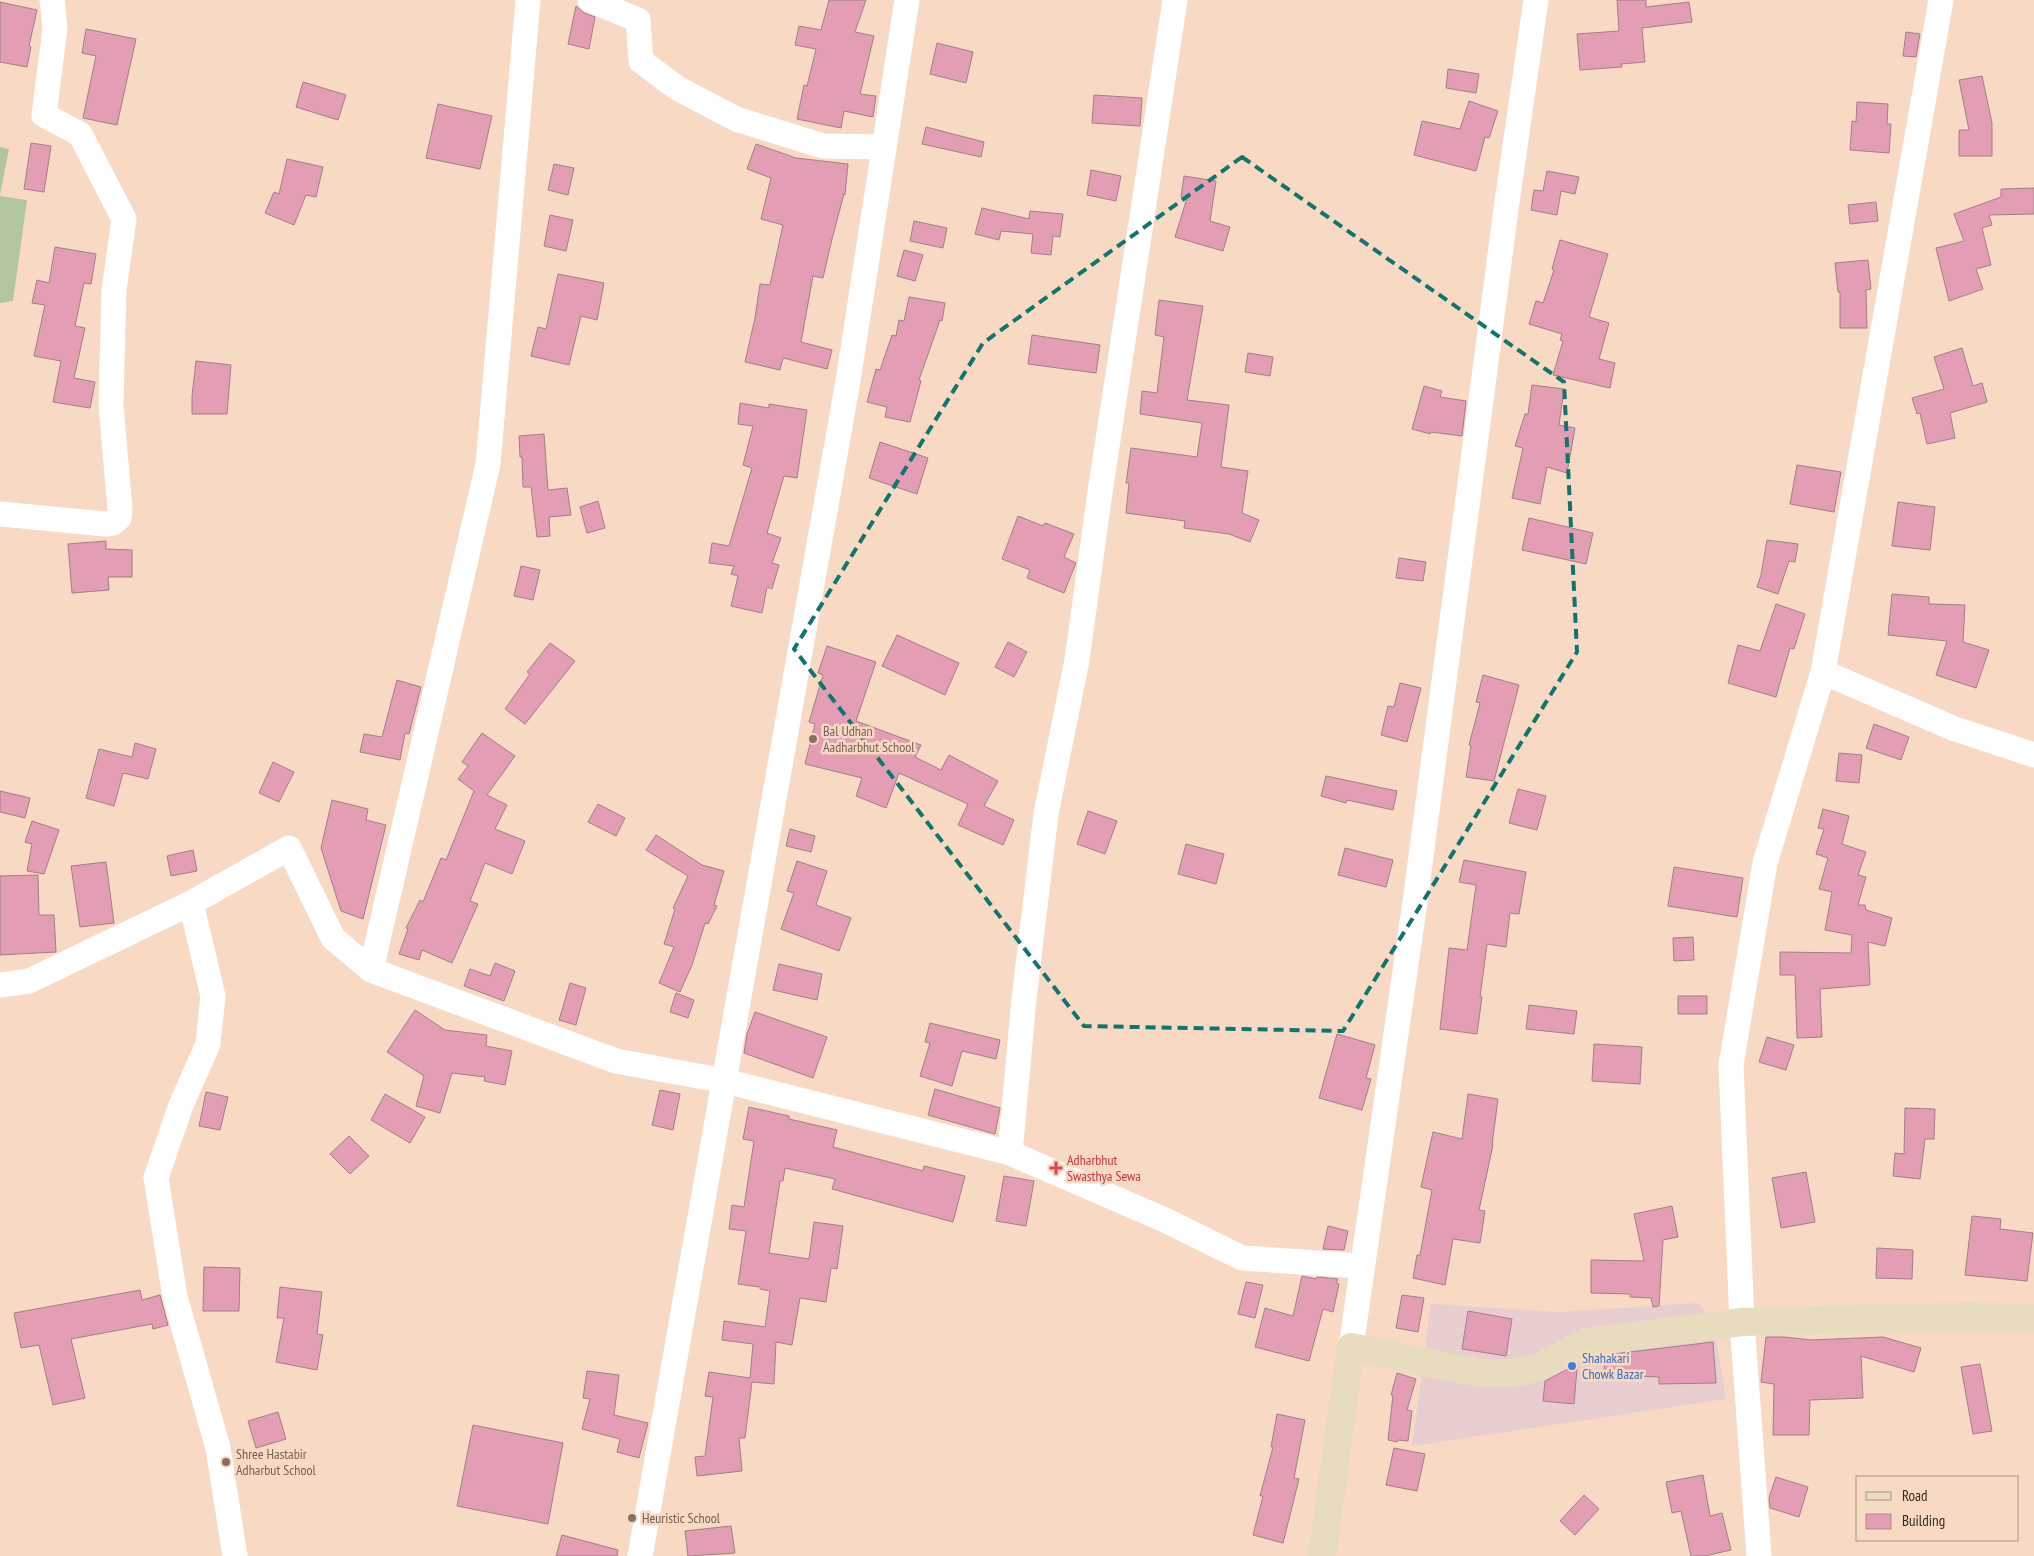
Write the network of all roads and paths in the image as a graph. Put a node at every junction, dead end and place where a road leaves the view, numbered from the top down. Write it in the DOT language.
graph roads {
  1 [pos="52,0"];
  2 [pos="528,0"];
  3 [pos="590,0"];
  4 [pos="907,0"];
  5 [pos="1175,0"];
  6 [pos="1536,0"];
  7 [pos="1941,0"];
  8 [pos="884,148"];
  9 [pos="0,514"];
  10 [pos="1823,672"];
  11 [pos="2034,756"];
  12 [pos="191,903"];
  13 [pos="371,970"];
  14 [pos="0,985"];
  15 [pos="724,1081"];
  16 [pos="1010,1154"];
  17 [pos="1362,1266"];
  18 [pos="2034,1318"];
  19 [pos="1742,1322"];
  20 [pos="1351,1348"];
  21 [pos="235,1556"];
  22 [pos="640,1556"];
  23 [pos="1322,1556"];
  24 [pos="1759,1556"];
  1 -- 9 [label="street"];
  2 -- 13 [label="street"];
  3 -- 8 [label="street"];
  4 -- 8 [label="street"];
  5 -- 16 [label="street"];
  6 -- 17 [label="street"];
  7 -- 10 [label="street"];
  8 -- 15 [label="street"];
  10 -- 11 [label="street"];
  10 -- 19 [label="street"];
  12 -- 13 [label="street"];
  12 -- 14 [label="street"];
  12 -- 21 [label="street"];
  13 -- 15 [label="street"];
  15 -- 16 [label="street"];
  15 -- 22 [label="street"];
  16 -- 17 [label="street"];
  17 -- 20 [label="street"];
  18 -- 19 [label="street"];
  19 -- 20 [label="street"];
  19 -- 24 [label="street"];
  20 -- 23 [label="street"];
}
